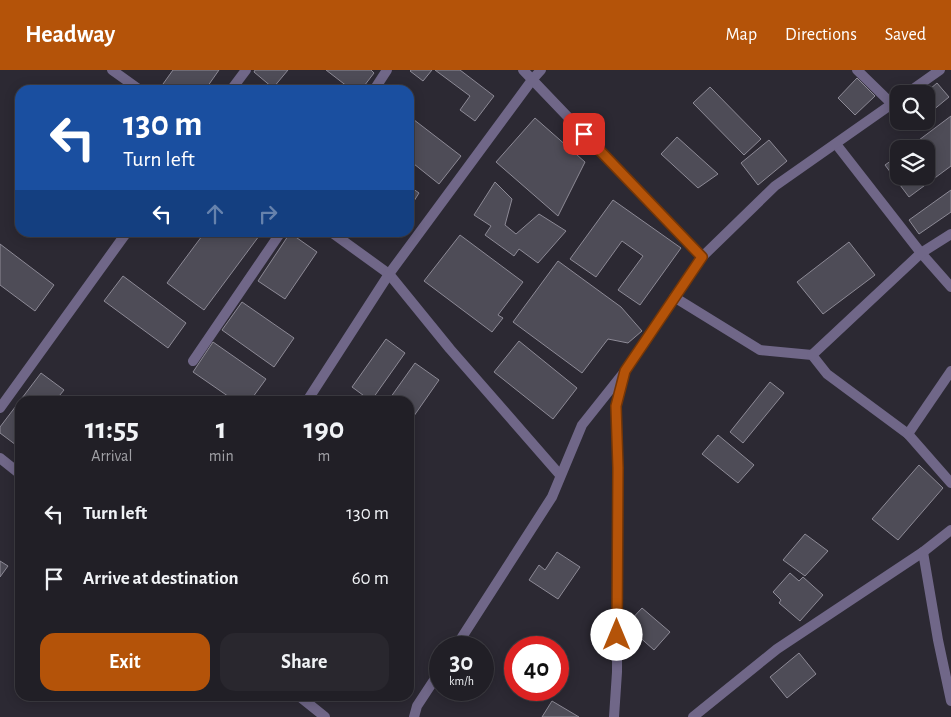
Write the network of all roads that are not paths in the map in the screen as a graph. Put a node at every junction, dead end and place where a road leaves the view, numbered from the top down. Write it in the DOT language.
graph roads {
  1 [pos="112,70"];
  2 [pos="246,70"];
  3 [pos="387,70"];
  4 [pos="523,70"];
  5 [pos="541,70"];
  6 [pos="857,70"];
  7 [pos="940,70"];
  8 [pos="532,80"];
  9 [pos="133,85"];
  10 [pos="235,85"];
  11 [pos="377,85"];
  12 [pos="919,85"];
  13 [pos="890,97"];
  14 [pos="890,105"];
  15 [pos="836,144"];
  16 [pos="951,234"];
  17 [pos="123,237"];
  18 [pos="278,237"];
  19 [pos="338,237"];
  20 [pos="921,253"];
  21 [pos="702,257"];
  22 [pos="389,274"];
  23 [pos="951,287"];
  24 [pos="674,297"];
  25 [pos="812,355"];
  26 [pos="193,361"];
  27 [pos="625,371"];
  28 [pos="951,371"];
  29 [pos="310,396"];
  30 [pos="0,408"];
  31 [pos="908,434"];
  32 [pos="0,458"];
  33 [pos="15,470"];
  34 [pos="560,476"];
  35 [pos="951,483"];
  36 [pos="951,530"];
  37 [pos="924,552"];
  38 [pos="463,636"];
  39 [pos="429,688"];
  40 [pos="305,701"];
  41 [pos="951,701"];
  42 [pos="325,717"];
  43 [pos="414,717"];
  44 [pos="614,717"];
  45 [pos="693,717"];
  1 -- 9 [label="street"];
  2 -- 10 [label="street"];
  3 -- 11 [label="street"];
  4 -- 8 [label="street"];
  5 -- 8 [label="street"];
  6 -- 13 [label="street"];
  7 -- 12 [label="street"];
  8 -- 21 [label="street"];
  8 -- 22 [label="street"];
  14 -- 15 [label="street"];
  15 -- 20 [label="street"];
  15 -- 21 [label="street"];
  16 -- 20 [label="street"];
  17 -- 30 [label="street"];
  18 -- 26 [label="street"];
  19 -- 22 [label="street"];
  20 -- 23 [label="street"];
  20 -- 25 [label="street"];
  21 -- 24 [label="street"];
  22 -- 29 [label="street"];
  22 -- 34 [label="street"];
  24 -- 25 [label="street"];
  24 -- 27 [label="street"];
  25 -- 31 [label="street"];
  27 -- 34 [label="street"];
  27 -- 44 [label="street"];
  28 -- 31 [label="street"];
  31 -- 35 [label="street"];
  32 -- 33 [label="street"];
  34 -- 38 [label="street"];
  36 -- 37 [label="street"];
  37 -- 41 [label="street"];
  37 -- 45 [label="street"];
  39 -- 43 [label="street"];
  40 -- 42 [label="street"];
}
